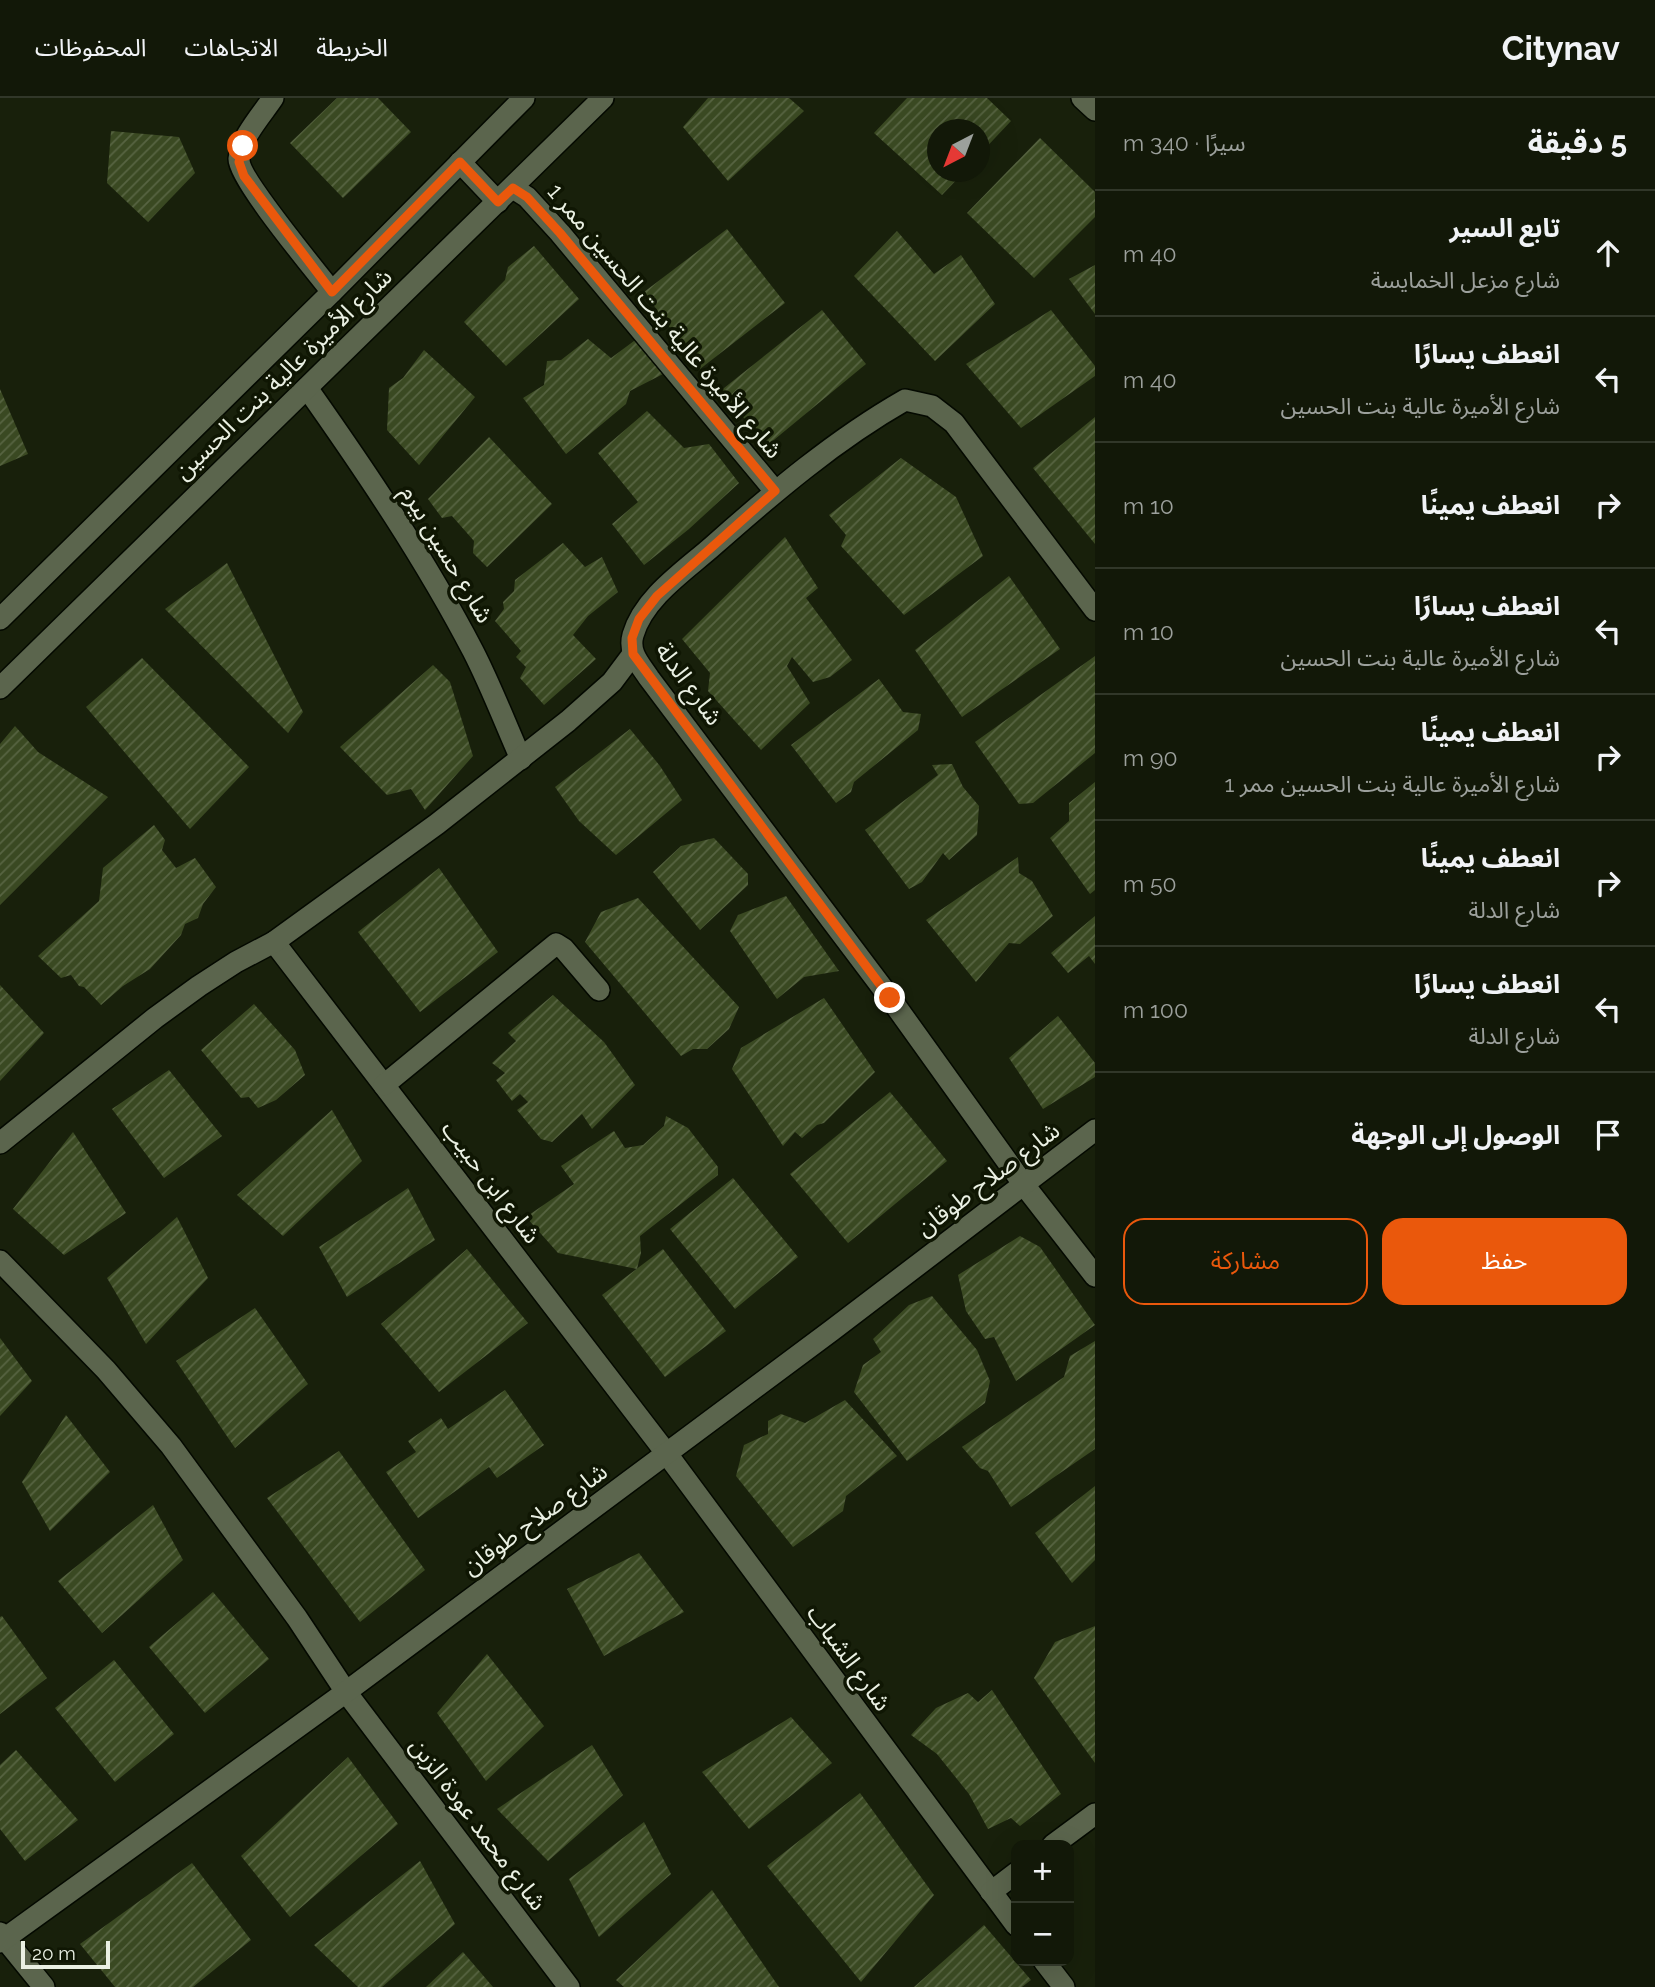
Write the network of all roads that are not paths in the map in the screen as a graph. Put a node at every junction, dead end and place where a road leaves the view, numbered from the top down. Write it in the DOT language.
graph roads {
  1 [pos="273,98"];
  2 [pos="524,98"];
  3 [pos="603,98"];
  4 [pos="1082,98"];
  5 [pos="1095,110"];
  6 [pos="460,162"];
  7 [pos="505,195"];
  8 [pos="332,292"];
  9 [pos="306,388"];
  10 [pos="775,491"];
  11 [pos="1095,610"];
  12 [pos="0,619"];
  13 [pos="633,654"];
  14 [pos="0,688"];
  15 [pos="521,759"];
  16 [pos="274,942"];
  17 [pos="599,990"];
  18 [pos="384,1085"];
  19 [pos="1095,1130"];
  20 [pos="0,1143"];
  21 [pos="1024,1185"];
  22 [pos="0,1261"];
  23 [pos="1095,1276"];
  24 [pos="667,1454"];
  25 [pos="346,1692"];
  26 [pos="1095,1814"];
  27 [pos="1061,1840"];
  28 [pos="1011,1877"];
  29 [pos="990,1892"];
  30 [pos="1011,1919"];
  31 [pos="1,1938"];
  32 [pos="1048,1966"];
  33 [pos="44,1987"];
  34 [pos="569,1987"];
  35 [pos="1064,1987"];
  1 -- 8 [label="street"];
  2 -- 6 [label="street, شارع الأميرة عالية بنت الحسين"];
  3 -- 7 [label="street, شارع الأميرة عالية بنت الحسين"];
  4 -- 5 [label="street"];
  6 -- 7 [label="street, شارع الأميرة عالية بنت الحسين ممر 1"];
  6 -- 8 [label="street, شارع الأميرة عالية بنت الحسين"];
  7 -- 9 [label="street, شارع الأميرة عالية بنت الحسين"];
  7 -- 10 [label="street, شارع الأميرة عالية بنت الحسين ممر 1"];
  8 -- 12 [label="street, شارع الأميرة عالية بنت الحسين"];
  9 -- 14 [label="street, شارع الأميرة عالية بنت الحسين"];
  9 -- 15 [label="street, شارع حسين بيرم"];
  10 -- 11 [label="street, شارع الدلة"];
  10 -- 13 [label="street, شارع الدلة"];
  13 -- 15 [label="street"];
  13 -- 21 [label="street, شارع الدلة"];
  15 -- 16 [label="street"];
  16 -- 18 [label="street, شارع ابن حبيب"];
  16 -- 20 [label="street"];
  17 -- 18 [label="street"];
  18 -- 24 [label="street, شارع ابن حبيب"];
  19 -- 21 [label="street, شارع صلاح طوقان"];
  21 -- 23 [label="street"];
  21 -- 24 [label="street, شارع صلاح طوقان"];
  22 -- 25 [label="street"];
  24 -- 25 [label="street, شارع صلاح طوقان"];
  24 -- 29 [label="street, شارع الشباب"];
  25 -- 31 [label="street, شارع صلاح طوقان"];
  25 -- 34 [label="street, شارع محمد عودة الزبن"];
  26 -- 27 [label="street"];
  28 -- 29 [label="street"];
  29 -- 30 [label="street, شارع الشباب"];
  31 -- 33 [label="street"];
  32 -- 35 [label="street"];
}
